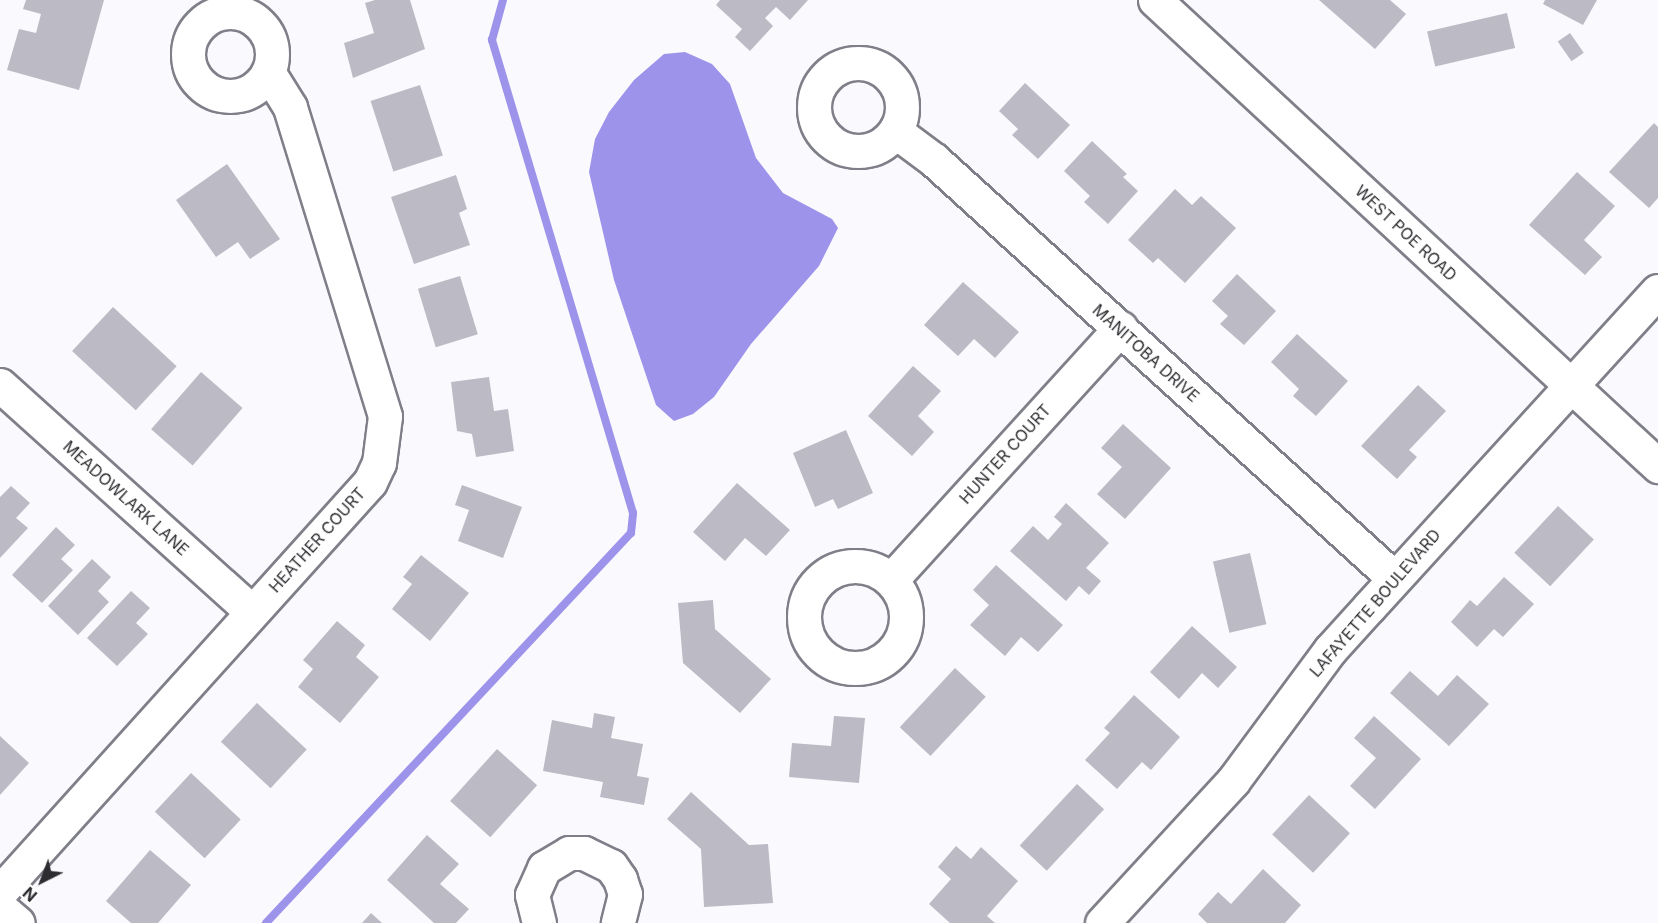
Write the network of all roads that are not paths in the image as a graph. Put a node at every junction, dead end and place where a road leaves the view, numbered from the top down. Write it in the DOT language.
graph roads {
  1 [pos="1155,0"];
  2 [pos="269,73"];
  3 [pos="895,131"];
  4 [pos="1658,291"];
  5 [pos="1120,328"];
  6 [pos="0,385"];
  7 [pos="1572,388"];
  8 [pos="1658,466"];
  9 [pos="1394,578"];
  10 [pos="891,580"];
  11 [pos="252,612"];
  12 [pos="0,892"];
  13 [pos="0,908"];
  14 [pos="18,923"];
  15 [pos="539,923"];
  16 [pos="618,923"];
  17 [pos="1102,923"];
  1 -- 7 [label="street, WEST POE ROAD"];
  2 -- 11 [label="street, HEATHER COURT"];
  3 -- 5 [label="street, MANITOBA DRIVE"];
  4 -- 7 [label="street, LAFAYETTE BOULEVARD"];
  5 -- 9 [label="street, MANITOBA DRIVE"];
  5 -- 10 [label="street, HUNTER COURT"];
  6 -- 11 [label="street, MEADOWLARK LANE"];
  7 -- 8 [label="street, WEST POE ROAD"];
  7 -- 9 [label="street, LAFAYETTE BOULEVARD"];
  9 -- 17 [label="street, LAFAYETTE BOULEVARD"];
  11 -- 12 [label="street, HEATHER COURT"];
  13 -- 14 [label="street"];
  15 -- 16 [label="street"];
}
